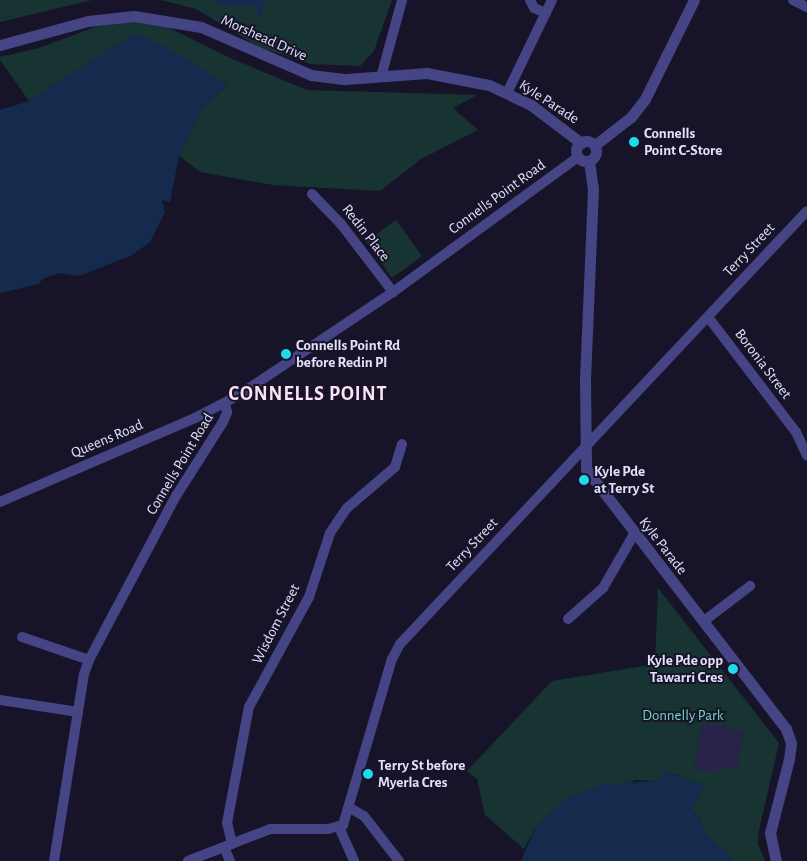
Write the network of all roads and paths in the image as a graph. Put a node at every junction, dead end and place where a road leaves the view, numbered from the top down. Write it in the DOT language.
graph roads {
  1 [pos="402,0"];
  2 [pos="530,0"];
  3 [pos="552,0"];
  4 [pos="694,0"];
  5 [pos="793,0"];
  6 [pos="807,7"];
  7 [pos="546,13"];
  8 [pos="0,45"];
  9 [pos="381,77"];
  10 [pos="508,93"];
  11 [pos="581,143"];
  12 [pos="595,145"];
  13 [pos="578,156"];
  14 [pos="589,161"];
  15 [pos="312,194"];
  16 [pos="807,211"];
  17 [pos="393,292"];
  18 [pos="708,316"];
  19 [pos="225,403"];
  20 [pos="402,444"];
  21 [pos="584,448"];
  22 [pos="807,456"];
  23 [pos="0,502"];
  24 [pos="634,534"];
  25 [pos="750,586"];
  26 [pos="568,619"];
  27 [pos="704,622"];
  28 [pos="22,637"];
  29 [pos="89,660"];
  30 [pos="0,700"];
  31 [pos="78,712"];
  32 [pos="350,808"];
  33 [pos="339,827"];
  34 [pos="228,845"];
  35 [pos="54,861"];
  36 [pos="188,861"];
  37 [pos="230,861"];
  38 [pos="354,861"];
  39 [pos="399,861"];
  40 [pos="776,861"];
  1 -- 9 [label="street"];
  2 -- 7 [label="street"];
  3 -- 7 [label="street"];
  4 -- 12 [label="street"];
  5 -- 6 [label="street"];
  7 -- 10 [label="street"];
  8 -- 9 [label="street, Morshead Drive"];
  9 -- 10 [label="street, Kyle Parade"];
  10 -- 11 [label="street, Kyle Parade"];
  11 -- 12 [label="street"];
  11 -- 13 [label="street"];
  12 -- 14 [label="street"];
  13 -- 14 [label="street"];
  13 -- 17 [label="street, Connells Point Road"];
  14 -- 21 [label="street, Kyle Parade"];
  15 -- 17 [label="street, Redin Place"];
  16 -- 18 [label="street, Terry Street"];
  17 -- 19 [label="street, Connells Point Road"];
  18 -- 21 [label="street, Terry Street"];
  18 -- 22 [label="street, Boronia Street"];
  19 -- 23 [label="street, Queens Road"];
  19 -- 29 [label="street, Connells Point Road"];
  20 -- 34 [label="street, Wisdom Street"];
  21 -- 24 [label="street, Kyle Parade"];
  21 -- 32 [label="street, Terry Street"];
  24 -- 26 [label="street"];
  24 -- 27 [label="street, Kyle Parade"];
  25 -- 27 [label="street"];
  27 -- 40 [label="street, Kyle Parade"];
  28 -- 29 [label="street"];
  29 -- 31 [label="street, Connells Point Road"];
  30 -- 31 [label="street"];
  31 -- 35 [label="street, Connells Point Road"];
  32 -- 33 [label="street, Terry Street"];
  32 -- 39 [label="street"];
  33 -- 34 [label="street"];
  33 -- 38 [label="street"];
  34 -- 36 [label="street"];
  34 -- 37 [label="street, Wisdom Street"];
}
